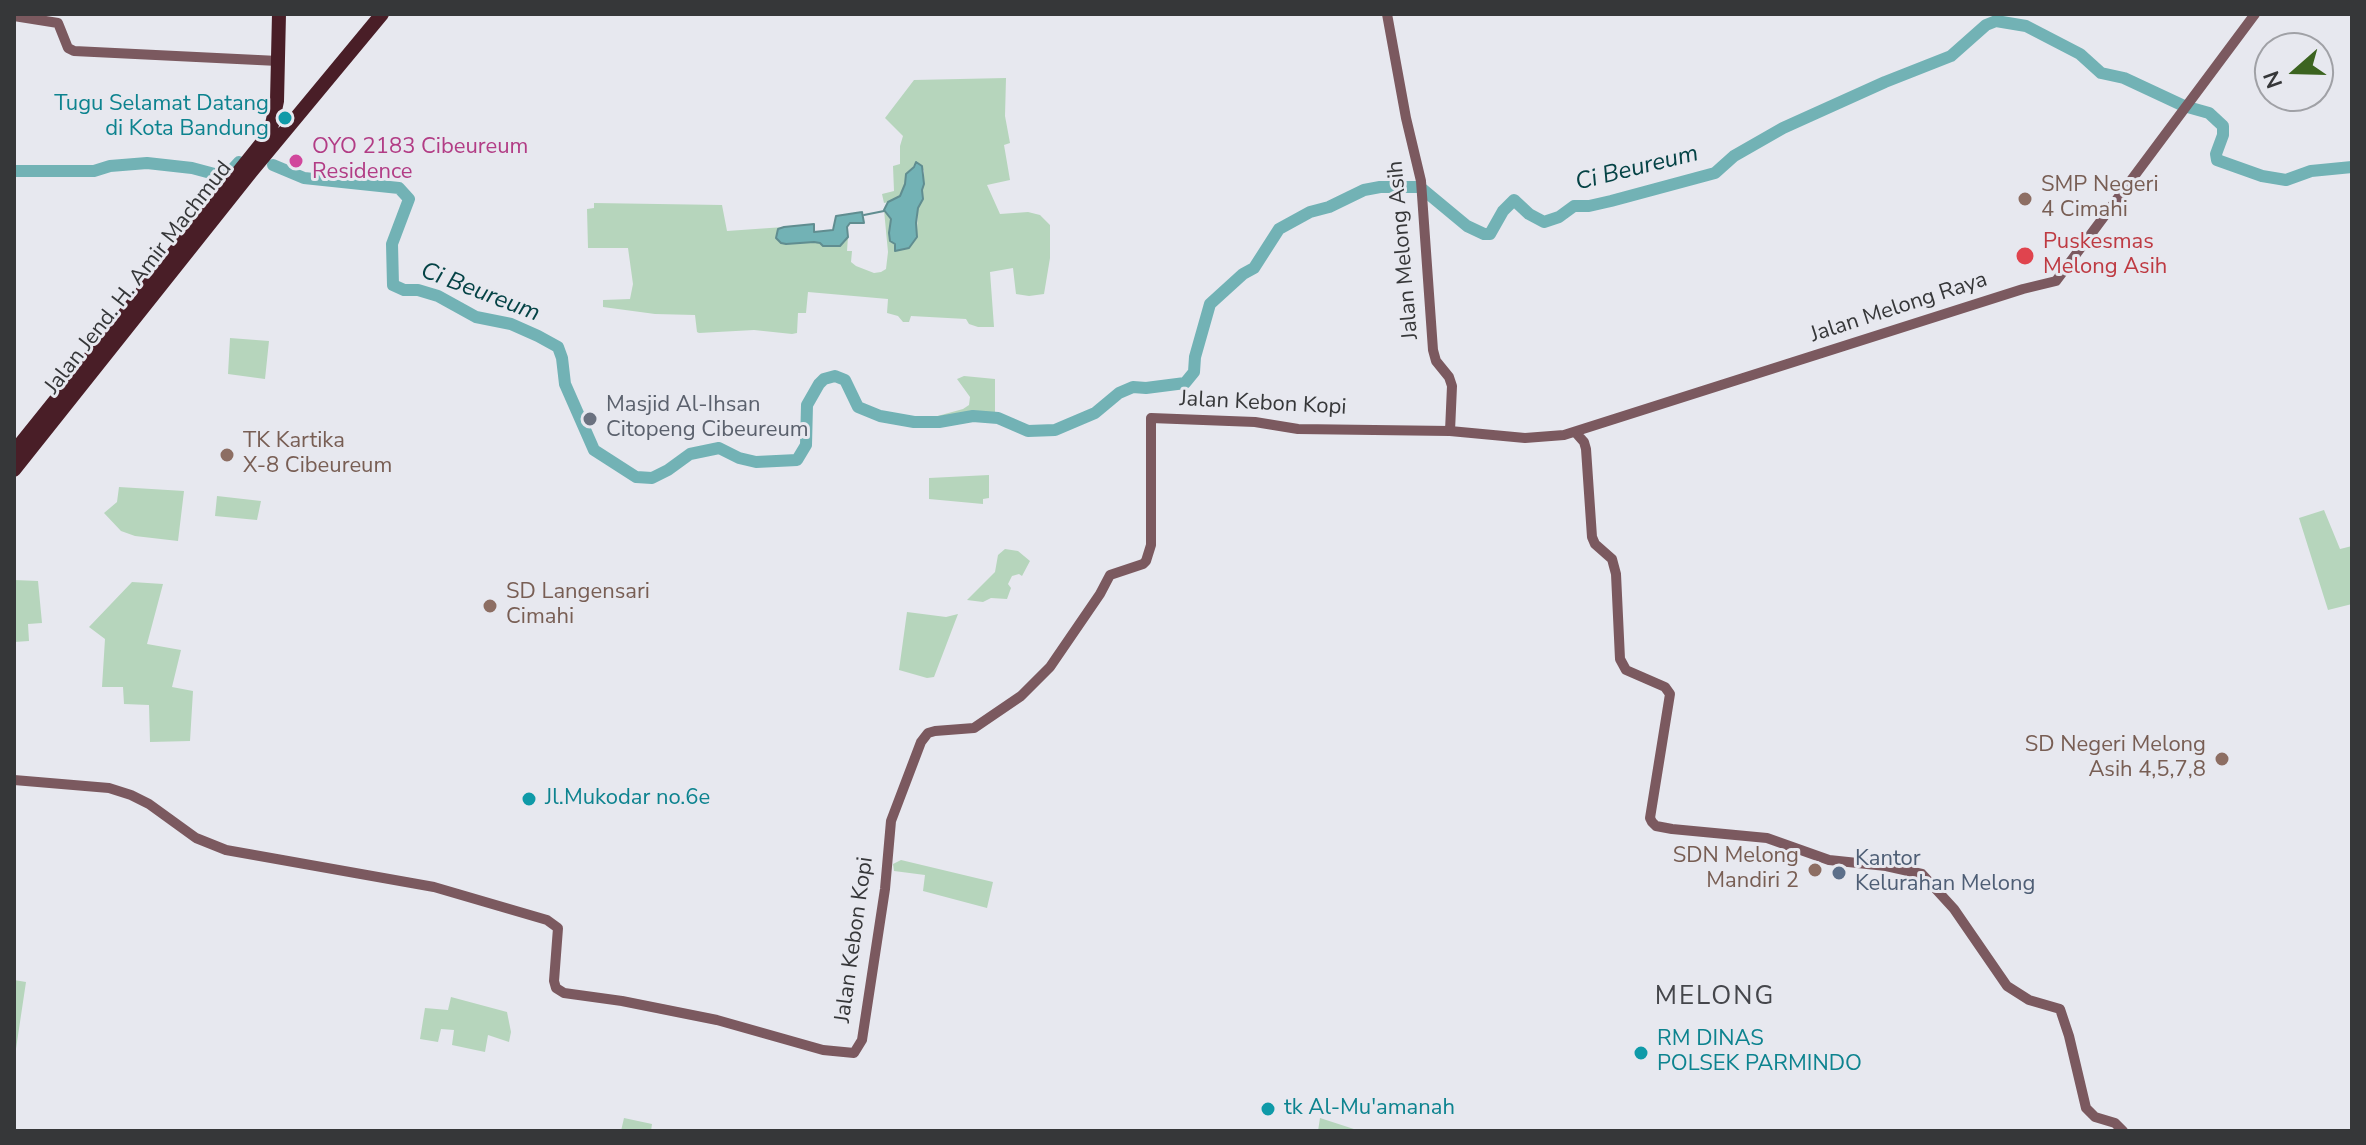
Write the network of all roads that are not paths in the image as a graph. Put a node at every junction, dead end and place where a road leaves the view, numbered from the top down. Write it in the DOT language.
graph roads {
  1 [pos="279,14"];
  2 [pos="369,14"];
  3 [pos="382,14"];
  4 [pos="1387,14"];
  5 [pos="2255,14"];
  6 [pos="14,16"];
  7 [pos="278,61"];
  8 [pos="277,101"];
  9 [pos="267,145"];
  10 [pos="1450,431"];
  11 [pos="1576,433"];
  12 [pos="14,452"];
  13 [pos="14,470"];
  14 [pos="14,780"];
  15 [pos="2123,1131"];
  1 -- 7 [label="highway"];
  2 -- 8 [label="highway"];
  3 -- 9 [label="highway"];
  4 -- 10 [label="main road, Jalan Melong Asih"];
  5 -- 11 [label="main road, Jalan Melong Raya"];
  6 -- 7 [label="main road"];
  7 -- 8 [label="highway"];
  8 -- 9 [label="highway"];
  9 -- 12 [label="highway, Jalan Jend. H. Amir Machmud"];
  9 -- 13 [label="highway, Jalan Jend. H. Amir Machmud"];
  10 -- 11 [label="main road, Jalan Melong Raya"];
  10 -- 14 [label="main road, Jalan Kebon Kopi"];
  11 -- 15 [label="main road"];
}
